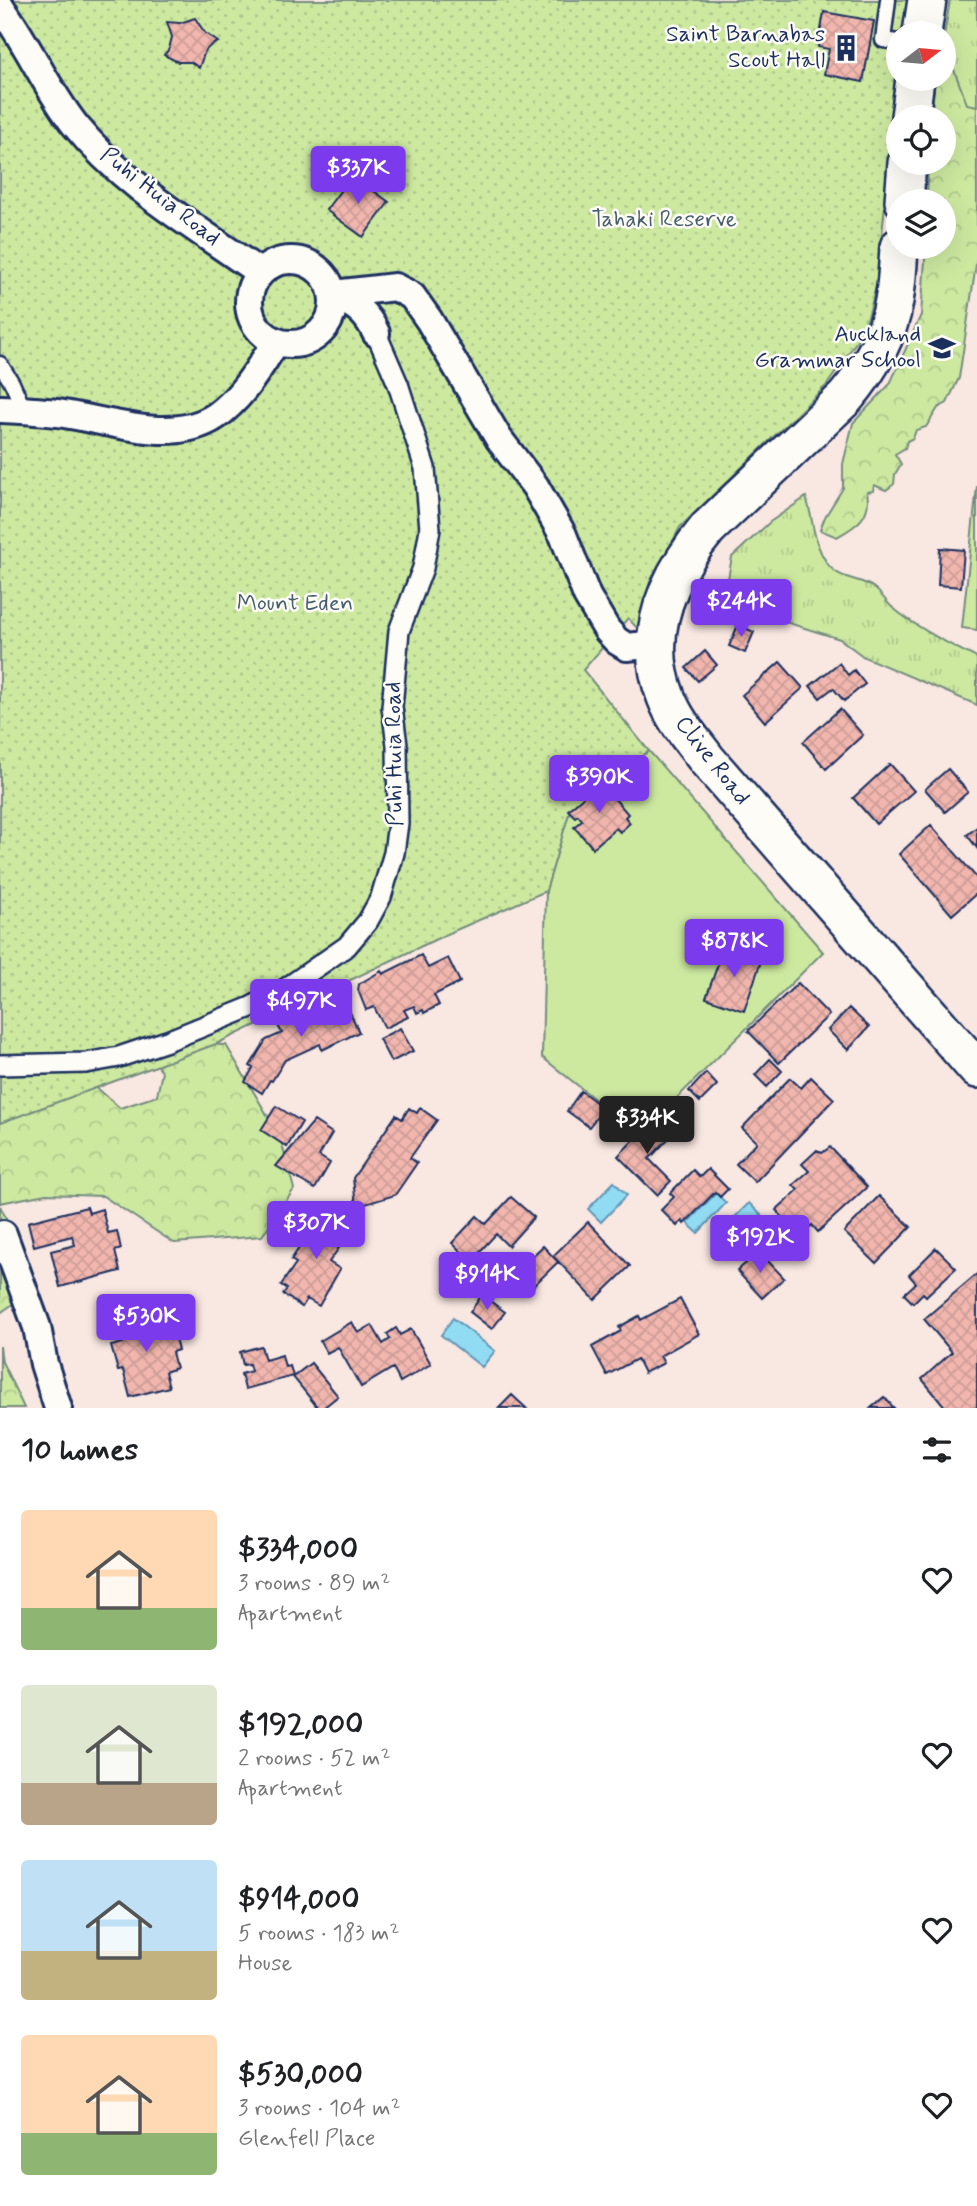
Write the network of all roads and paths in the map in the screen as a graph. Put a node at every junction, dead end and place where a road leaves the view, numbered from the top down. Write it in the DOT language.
graph roads {
  1 [pos="888,0"];
  2 [pos="927,0"];
  3 [pos="0,6"];
  4 [pos="924,21"];
  5 [pos="886,40"];
  6 [pos="898,259"];
  7 [pos="260,273"];
  8 [pos="334,294"];
  9 [pos="376,333"];
  10 [pos="276,342"];
  11 [pos="0,364"];
  12 [pos="12,410"];
  13 [pos="0,424"];
  14 [pos="656,645"];
  15 [pos="0,1065"];
  16 [pos="977,1069"];
  17 [pos="3,1234"];
  18 [pos="58,1408"];
  1 -- 5 [label="lane"];
  2 -- 4 [label="main road"];
  3 -- 7 [label="street, Puhi Huia Road"];
  6 -- 14 [label="main road, Clive Road"];
  7 -- 8 [label="street"];
  7 -- 10 [label="street"];
  8 -- 9 [label="street, Puhi Huia Road"];
  8 -- 10 [label="street"];
  8 -- 14 [label="street"];
  9 -- 15 [label="street, Puhi Huia Road"];
  10 -- 12 [label="street"];
  11 -- 12 [label="lane"];
  12 -- 13 [label="street"];
  14 -- 16 [label="main road, Clive Road"];
  17 -- 18 [label="street"];
}
